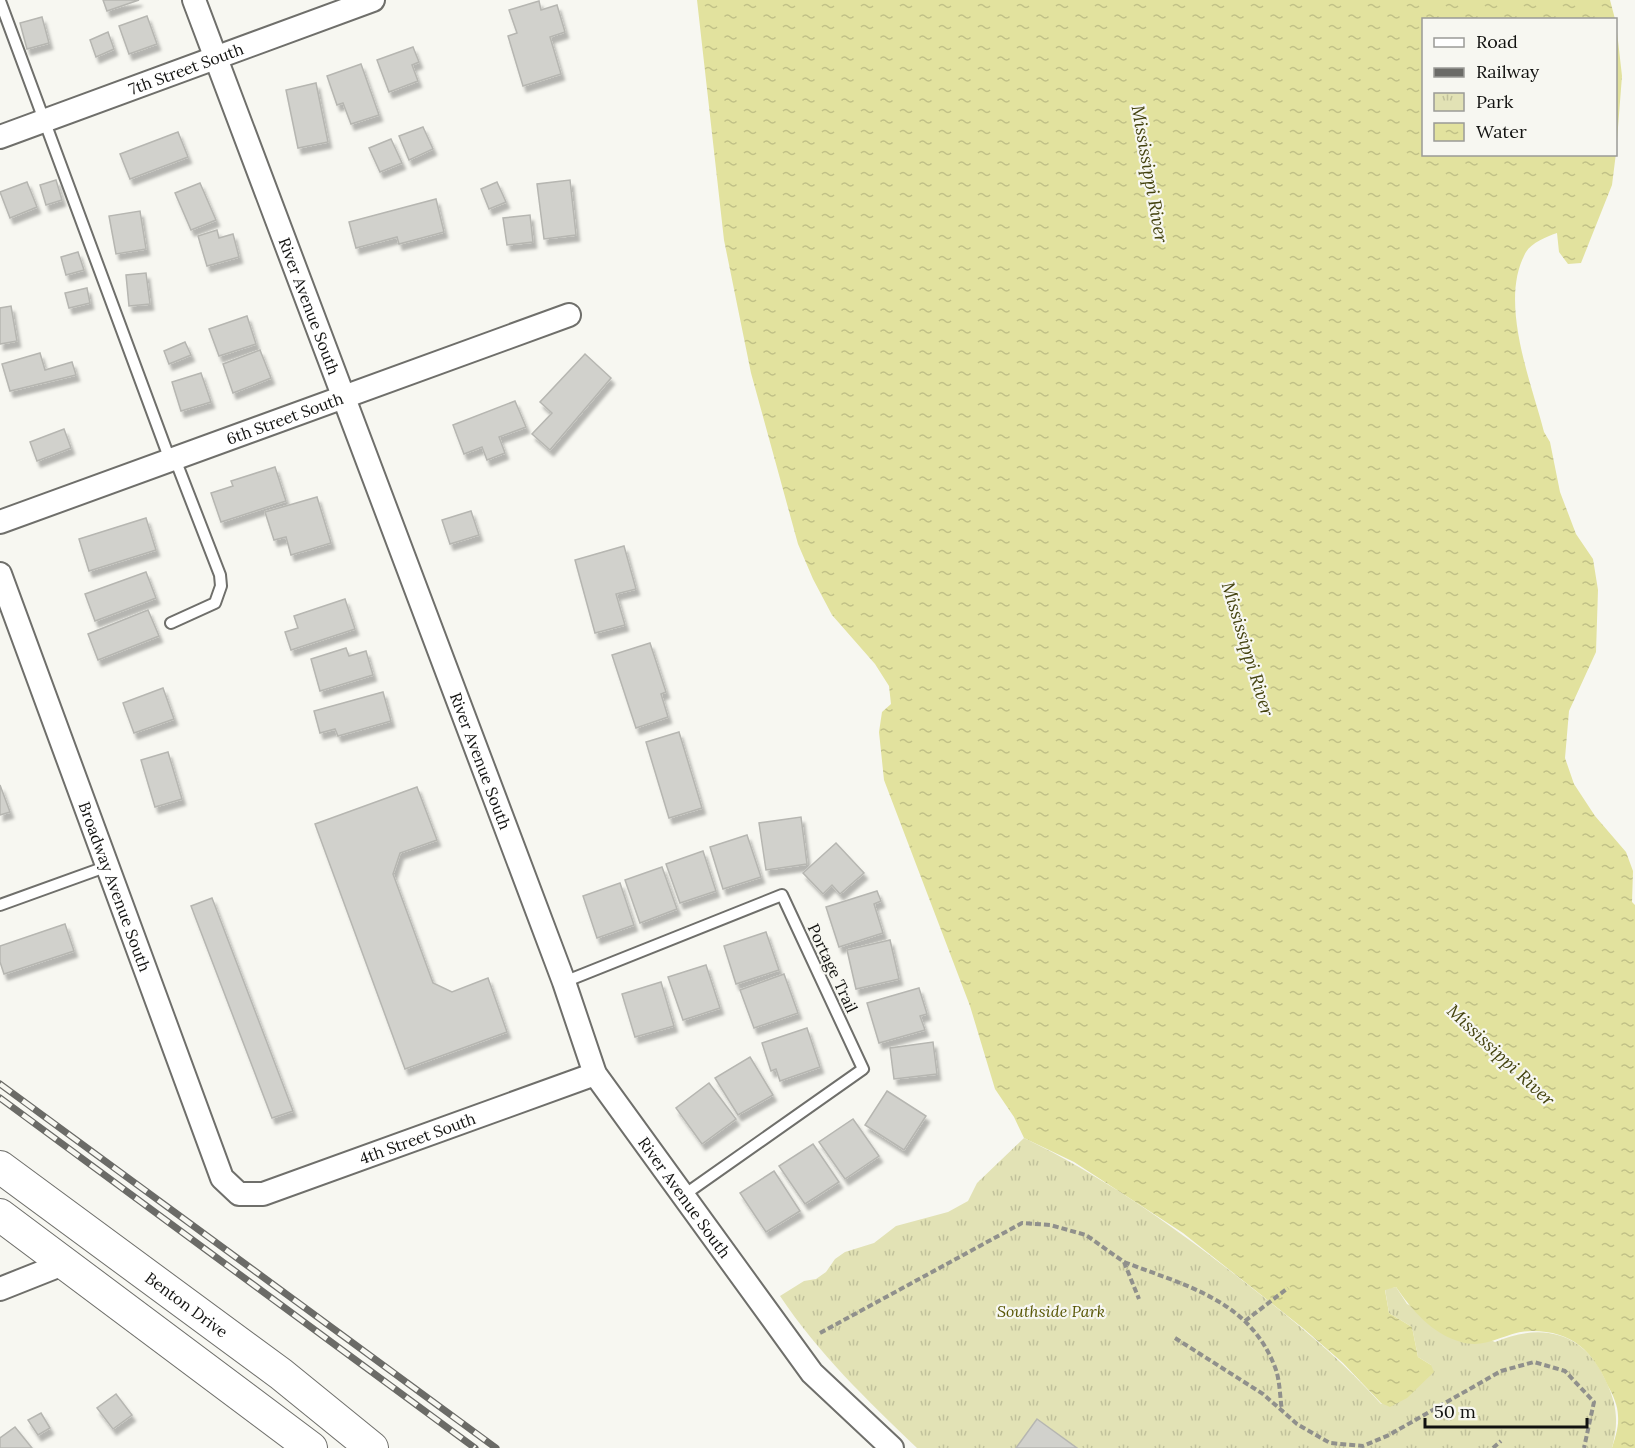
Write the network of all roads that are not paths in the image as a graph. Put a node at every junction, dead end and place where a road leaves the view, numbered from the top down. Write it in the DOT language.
graph roads {
  1 [pos="194,0"];
  2 [pos="373,0"];
  3 [pos="0,1"];
  4 [pos="216,57"];
  5 [pos="44,120"];
  6 [pos="0,137"];
  7 [pos="569,315"];
  8 [pos="345,396"];
  9 [pos="172,460"];
  10 [pos="0,522"];
  11 [pos="0,574"];
  12 [pos="171,623"];
  13 [pos="108,866"];
  14 [pos="0,905"];
  15 [pos="564,982"];
  16 [pos="595,1074"];
  17 [pos="0,1167"];
  18 [pos="239,1194"];
  19 [pos="684,1196"];
  20 [pos="0,1215"];
  21 [pos="63,1264"];
  22 [pos="0,1289"];
  23 [pos="311,1448"];
  24 [pos="372,1448"];
  25 [pos="892,1448"];
  1 -- 4 [label="street, River Avenue South"];
  2 -- 4 [label="street, 7th Street South"];
  3 -- 5 [label="lane"];
  4 -- 5 [label="street, 7th Street South"];
  4 -- 8 [label="street, River Avenue South"];
  5 -- 6 [label="street, 7th Street South"];
  5 -- 9 [label="lane"];
  7 -- 8 [label="street, 6th Street South"];
  8 -- 9 [label="street, 6th Street South"];
  8 -- 15 [label="street, River Avenue South"];
  9 -- 10 [label="street, 6th Street South"];
  9 -- 12 [label="lane"];
  11 -- 13 [label="street, Broadway Avenue South"];
  13 -- 14 [label="lane"];
  13 -- 18 [label="street, Broadway Avenue South"];
  15 -- 16 [label="street, River Avenue South"];
  15 -- 19 [label="lane, Portage Trail"];
  16 -- 18 [label="street, 4th Street South"];
  16 -- 19 [label="street, River Avenue South"];
  17 -- 24 [label="main road, Benton Drive"];
  19 -- 25 [label="street, River Avenue South"];
  20 -- 21 [label="main road"];
  21 -- 22 [label="street"];
  21 -- 23 [label="main road"];
}
